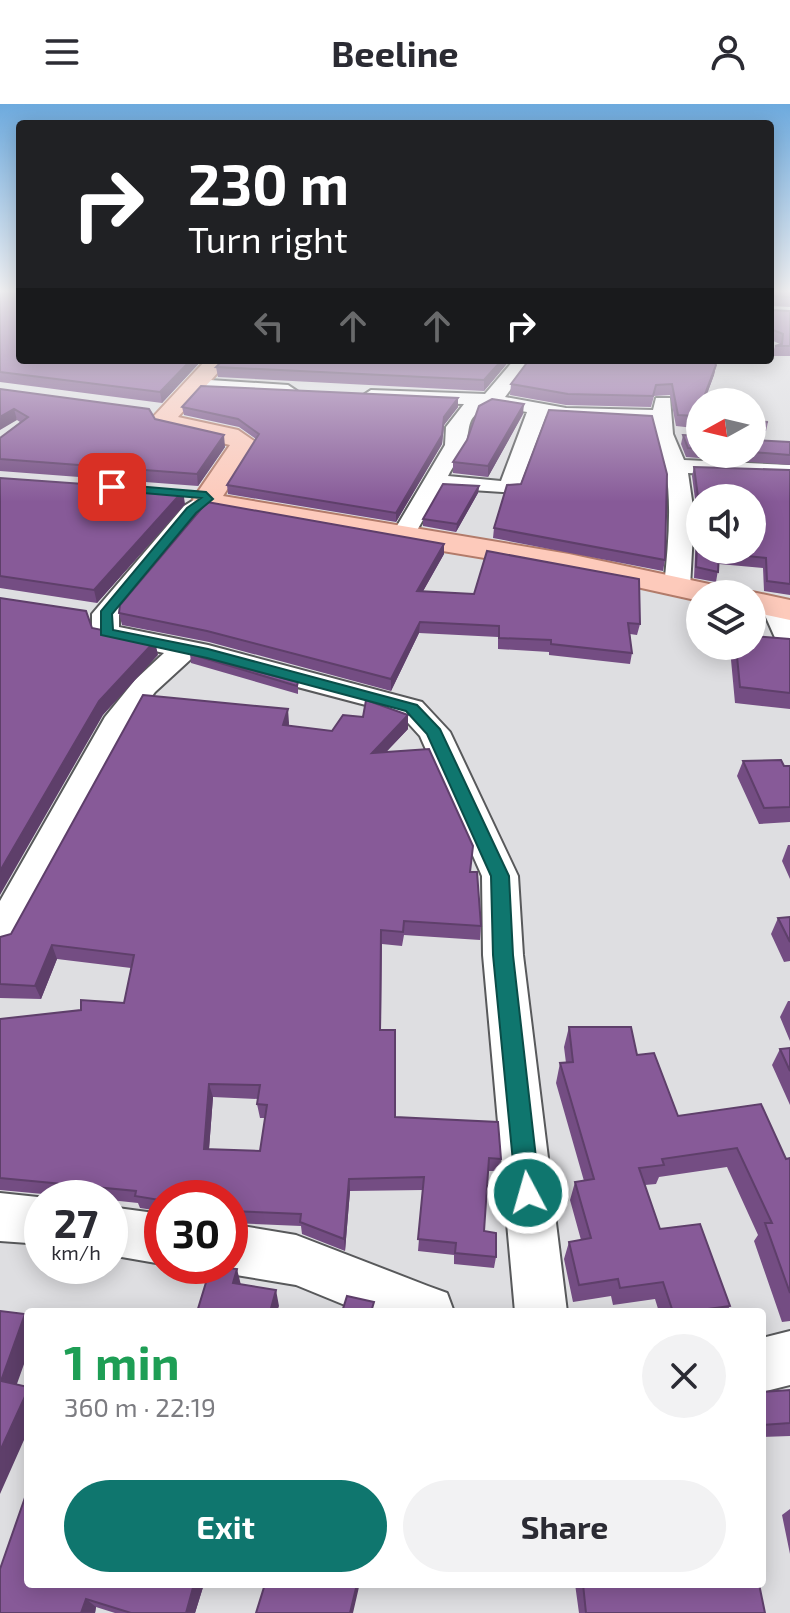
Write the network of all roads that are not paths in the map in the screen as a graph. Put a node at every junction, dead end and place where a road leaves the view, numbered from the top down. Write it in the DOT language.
graph roads {
  1 [pos="214,364"];
  2 [pos="520,364"];
  3 [pos="194,385"];
  4 [pos="305,392"];
  5 [pos="352,394"];
  6 [pos="490,400"];
  7 [pos="140,409"];
  8 [pos="538,410"];
  9 [pos="168,413"];
  10 [pos="663,418"];
  11 [pos="686,435"];
  12 [pos="676,466"];
  13 [pos="790,471"];
  14 [pos="434,481"];
  15 [pos="198,495"];
  16 [pos="403,536"];
  17 [pos="677,587"];
  18 [pos="686,589"];
  19 [pos="772,606"];
  20 [pos="790,643"];
  21 [pos="185,649"];
  22 [pos="0,936"];
  23 [pos="0,1217"];
  24 [pos="24,1219"];
  25 [pos="248,1252"];
  26 [pos="418,1308"];
  27 [pos="541,1308"];
  28 [pos="790,1358"];
  29 [pos="766,1364"];
  1 -- 3 [label="main road"];
  2 -- 6 [label="street"];
  3 -- 4 [label="street"];
  3 -- 9 [label="main road"];
  5 -- 6 [label="street"];
  6 -- 8 [label="street"];
  6 -- 14 [label="street"];
  7 -- 9 [label="street"];
  8 -- 10 [label="street"];
  8 -- 14 [label="street"];
  9 -- 15 [label="main road"];
  10 -- 11 [label="street"];
  10 -- 12 [label="street"];
  12 -- 13 [label="street"];
  12 -- 17 [label="street"];
  14 -- 16 [label="street"];
  15 -- 16 [label="main road"];
  15 -- 21 [label="street"];
  16 -- 17 [label="main road"];
  17 -- 18 [label="main road"];
  19 -- 20 [label="street"];
  21 -- 22 [label="street"];
  21 -- 27 [label="street"];
  23 -- 24 [label="street"];
  25 -- 26 [label="street"];
  28 -- 29 [label="street"];
}
